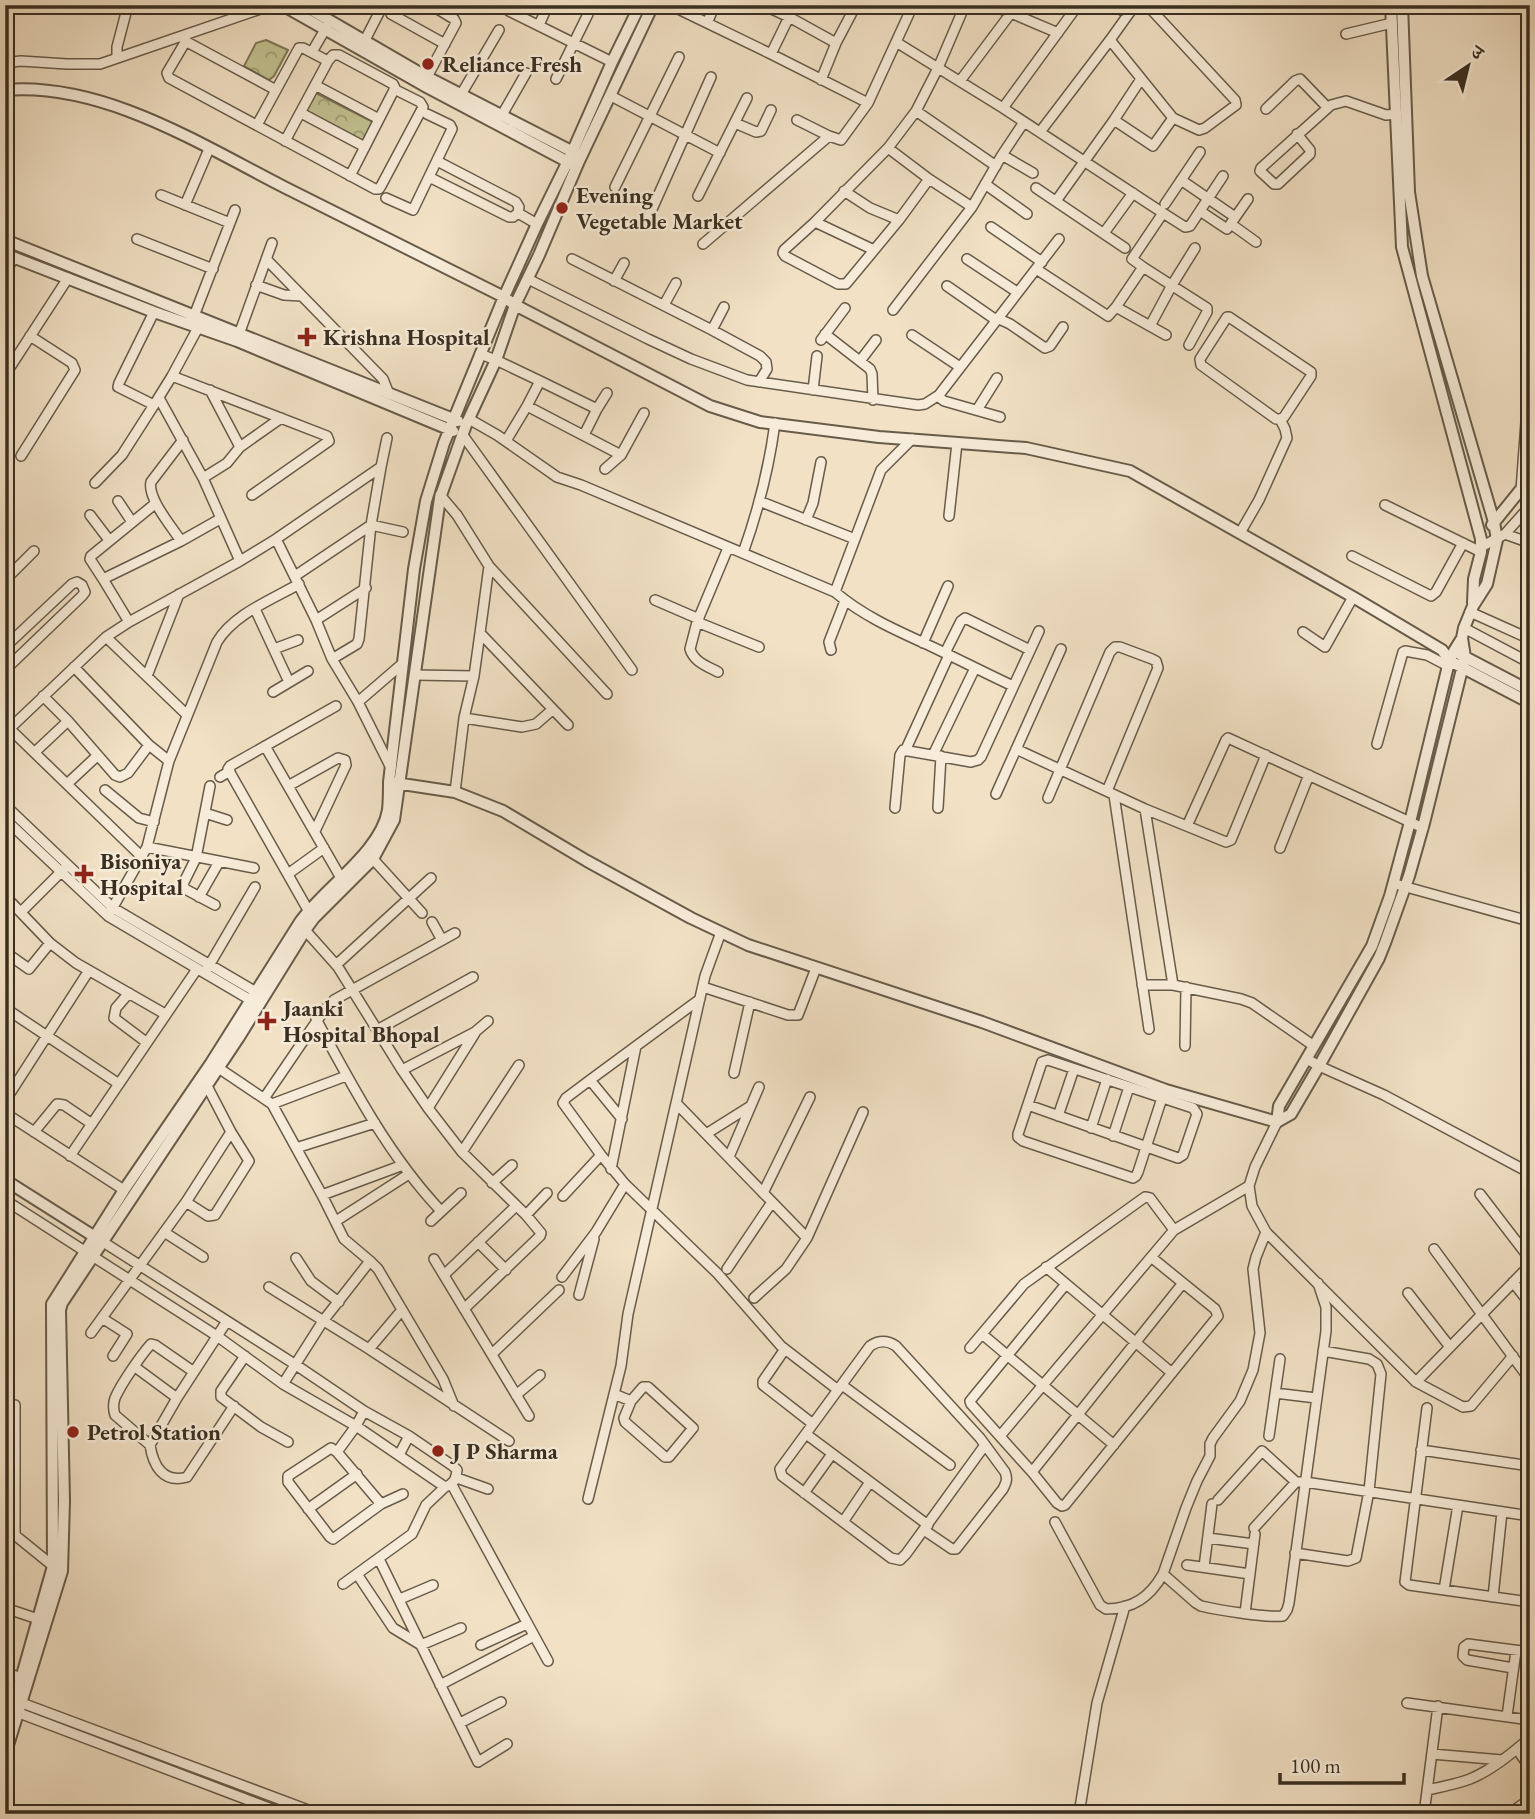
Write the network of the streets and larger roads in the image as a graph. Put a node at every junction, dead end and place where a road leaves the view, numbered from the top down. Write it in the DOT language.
graph roads {
  1 [pos="128,5"];
  2 [pos="272,5"];
  3 [pos="282,5"];
  4 [pos="303,5"];
  5 [pos="383,5"];
  6 [pos="431,5"];
  7 [pos="505,5"];
  8 [pos="548,5"];
  9 [pos="640,5"];
  10 [pos="653,5"];
  11 [pos="670,5"];
  12 [pos="715,5"];
  13 [pos="763,5"];
  14 [pos="856,5"];
  15 [pos="913,5"];
  16 [pos="965,5"];
  17 [pos="990,5"];
  18 [pos="1078,5"];
  19 [pos="1110,5"];
  20 [pos="1135,5"];
  21 [pos="1147,5"];
  22 [pos="1391,5"];
  23 [pos="1402,5"];
  24 [pos="1011,13"];
  25 [pos="1128,13"];
  26 [pos="391,14"];
  27 [pos="589,14"];
  28 [pos="789,17"];
  29 [pos="707,23"];
  30 [pos="1392,23"];
  31 [pos="327,25"];
  32 [pos="539,25"];
  33 [pos="499,30"];
  34 [pos="1058,33"];
  35 [pos="1346,34"];
  36 [pos="1110,40"];
  37 [pos="364,42"];
  38 [pos="896,42"];
  39 [pos="574,43"];
  40 [pos="836,43"];
  41 [pos="445,44"];
  42 [pos="312,52"];
  43 [pos="771,54"];
  44 [pos="679,57"];
  45 [pos="117,58"];
  46 [pos="328,61"];
  47 [pos="612,62"];
  48 [pos="938,68"];
  49 [pos="526,73"];
  50 [pos="427,77"];
  51 [pos="711,78"];
  52 [pos="556,79"];
  53 [pos="1141,79"];
  54 [pos="821,80"];
  55 [pos="960,81"];
  56 [pos="315,85"];
  57 [pos="6,89"];
  58 [pos="394,89"];
  59 [pos="276,90"];
  60 [pos="611,96"];
  61 [pos="459,98"];
  62 [pos="747,98"];
  63 [pos="868,103"];
  64 [pos="1327,107"];
  65 [pos="1003,108"];
  66 [pos="1266,109"];
  67 [pos="771,110"];
  68 [pos="916,111"];
  69 [pos="300,113"];
  70 [pos="427,114"];
  71 [pos="1397,114"];
  72 [pos="502,115"];
  73 [pos="650,115"];
  74 [pos="1173,118"];
  75 [pos="379,119"];
  76 [pos="797,120"];
  77 [pos="1114,120"];
  78 [pos="734,122"];
  79 [pos="1024,122"];
  80 [pos="257,125"];
  81 [pos="1040,132"];
  82 [pos="685,134"];
  83 [pos="1297,134"];
  84 [pos="829,136"];
  85 [pos="285,141"];
  86 [pos="365,147"];
  87 [pos="888,148"];
  88 [pos="209,149"];
  89 [pos="1200,152"];
  90 [pos="719,153"];
  91 [pos="1002,155"];
  92 [pos="574,159"];
  93 [pos="437,161"];
  94 [pos="1084,161"];
  95 [pos="996,166"];
  96 [pos="1033,173"];
  97 [pos="351,176"];
  98 [pos="1223,176"];
  99 [pos="429,177"];
  100 [pos="929,179"];
  101 [pos="1181,180"];
  102 [pos="985,184"];
  103 [pos="615,187"];
  104 [pos="1036,188"];
  105 [pos="844,191"];
  106 [pos="1133,193"];
  107 [pos="161,195"];
  108 [pos="698,196"];
  109 [pos="386,198"];
  110 [pos="1208,199"];
  111 [pos="1248,199"];
  112 [pos="1056,201"];
  113 [pos="185,205"];
  114 [pos="972,207"];
  115 [pos="1164,209"];
  116 [pos="235,210"];
  117 [pos="1200,211"];
  118 [pos="518,213"];
  119 [pos="1027,214"];
  120 [pos="649,216"];
  121 [pos="899,220"];
  122 [pos="1233,221"];
  123 [pos="816,222"];
  124 [pos="230,223"];
  125 [pos="537,223"];
  126 [pos="991,227"];
  127 [pos="1104,233"];
  128 [pos="137,239"];
  129 [pos="1059,239"];
  130 [pos="5,240"];
  131 [pos="1256,242"];
  132 [pos="272,243"];
  133 [pos="702,244"];
  134 [pos="1125,248"];
  135 [pos="1195,248"];
  136 [pos="874,250"];
  137 [pos="10,256"];
  138 [pos="265,259"];
  139 [pos="572,259"];
  140 [pos="967,259"];
  141 [pos="624,263"];
  142 [pos="1039,265"];
  143 [pos="1143,267"];
  144 [pos="212,269"];
  145 [pos="5,272"];
  146 [pos="68,278"];
  147 [pos="528,279"];
  148 [pos="614,281"];
  149 [pos="676,283"];
  150 [pos="256,285"];
  151 [pos="1172,285"];
  152 [pos="947,286"];
  153 [pos="1017,292"];
  154 [pos="302,296"];
  155 [pos="504,297"];
  156 [pos="515,305"];
  157 [pos="664,305"];
  158 [pos="724,307"];
  159 [pos="1116,307"];
  160 [pos="845,308"];
  161 [pos="893,310"];
  162 [pos="154,312"];
  163 [pos="997,319"];
  164 [pos="198,321"];
  165 [pos="1150,326"];
  166 [pos="1063,327"];
  167 [pos="712,330"];
  168 [pos="912,335"];
  169 [pos="1166,335"];
  170 [pos="30,336"];
  171 [pos="238,337"];
  172 [pos="876,340"];
  173 [pos="1189,345"];
  174 [pos="480,354"];
  175 [pos="817,356"];
  176 [pos="496,360"];
  177 [pos="860,361"];
  178 [pos="960,367"];
  179 [pos="1530,368"];
  180 [pos="5,375"];
  181 [pos="172,376"];
  182 [pos="997,378"];
  183 [pos="540,381"];
  184 [pos="759,382"];
  185 [pos="210,390"];
  186 [pos="813,390"];
  187 [pos="607,393"];
  188 [pos="389,394"];
  189 [pos="939,395"];
  190 [pos="873,400"];
  191 [pos="157,402"];
  192 [pos="527,406"];
  193 [pos="597,409"];
  194 [pos="977,410"];
  195 [pos="644,413"];
  196 [pos="1000,417"];
  197 [pos="281,418"];
  198 [pos="1280,419"];
  199 [pos="451,424"];
  200 [pos="775,424"];
  201 [pos="466,426"];
  202 [pos="584,435"];
  203 [pos="387,438"];
  204 [pos="912,439"];
  205 [pos="183,440"];
  206 [pos="506,441"];
  207 [pos="957,443"];
  208 [pos="240,447"];
  209 [pos="621,455"];
  210 [pos="21,456"];
  211 [pos="821,461"];
  212 [pos="380,467"];
  213 [pos="605,469"];
  214 [pos="203,478"];
  215 [pos="1530,478"];
  216 [pos="95,483"];
  217 [pos="1521,490"];
  218 [pos="252,495"];
  219 [pos="440,495"];
  220 [pos="118,501"];
  221 [pos="760,501"];
  222 [pos="156,503"];
  223 [pos="1385,505"];
  224 [pos="1530,506"];
  225 [pos="90,515"];
  226 [pos="949,516"];
  227 [pos="220,519"];
  228 [pos="806,520"];
  229 [pos="132,522"];
  230 [pos="1494,522"];
  231 [pos="371,525"];
  232 [pos="1242,529"];
  233 [pos="403,532"];
  234 [pos="1501,537"];
  235 [pos="276,539"];
  236 [pos="855,539"];
  237 [pos="109,540"];
  238 [pos="181,541"];
  239 [pos="1463,543"];
  240 [pos="1530,543"];
  241 [pos="1481,546"];
  242 [pos="728,548"];
  243 [pos="34,551"];
  244 [pos="743,554"];
  245 [pos="1352,556"];
  246 [pos="240,561"];
  247 [pos="489,566"];
  248 [pos="103,579"];
  249 [pos="5,580"];
  250 [pos="297,580"];
  251 [pos="948,586"];
  252 [pos="366,589"];
  253 [pos="835,592"];
  254 [pos="179,594"];
  255 [pos="1353,597"];
  256 [pos="655,600"];
  257 [pos="845,601"];
  258 [pos="255,609"];
  259 [pos="1471,609"];
  260 [pos="316,620"];
  261 [pos="698,621"];
  262 [pos="128,622"];
  263 [pos="27,626"];
  264 [pos="1039,631"];
  265 [pos="1303,632"];
  266 [pos="480,633"];
  267 [pos="1463,633"];
  268 [pos="106,637"];
  269 [pos="38,639"];
  270 [pos="1530,639"];
  271 [pos="298,640"];
  272 [pos="923,643"];
  273 [pos="5,646"];
  274 [pos="759,647"];
  275 [pos="274,649"];
  276 [pos="1060,649"];
  277 [pos="831,650"];
  278 [pos="1030,650"];
  279 [pos="947,654"];
  280 [pos="332,659"];
  281 [pos="1451,659"];
  282 [pos="1530,663"];
  283 [pos="402,664"];
  284 [pos="74,667"];
  285 [pos="975,668"];
  286 [pos="5,670"];
  287 [pos="632,670"];
  288 [pos="308,671"];
  289 [pos="718,672"];
  290 [pos="415,675"];
  291 [pos="147,676"];
  292 [pos="474,676"];
  293 [pos="289,682"];
  294 [pos="1013,686"];
  295 [pos="1530,691"];
  296 [pos="273,692"];
  297 [pos="607,694"];
  298 [pos="44,696"];
  299 [pos="358,702"];
  300 [pos="1530,703"];
  301 [pos="336,706"];
  302 [pos="552,710"];
  303 [pos="187,715"];
  304 [pos="464,718"];
  305 [pos="68,721"];
  306 [pos="568,725"];
  307 [pos="8,731"];
  308 [pos="1377,744"];
  309 [pos="149,745"];
  310 [pos="265,746"];
  311 [pos="906,749"];
  312 [pos="1016,749"];
  313 [pos="35,752"];
  314 [pos="97,755"];
  315 [pos="937,755"];
  316 [pos="1266,755"];
  317 [pos="169,761"];
  318 [pos="391,768"];
  319 [pos="1061,770"];
  320 [pos="230,771"];
  321 [pos="1309,775"];
  322 [pos="220,777"];
  323 [pos="394,783"];
  324 [pos="67,784"];
  325 [pos="210,786"];
  326 [pos="288,786"];
  327 [pos="105,790"];
  328 [pos="455,792"];
  329 [pos="1111,793"];
  330 [pos="996,794"];
  331 [pos="1048,798"];
  332 [pos="5,805"];
  333 [pos="895,808"];
  334 [pos="938,808"];
  335 [pos="1145,809"];
  336 [pos="205,813"];
  337 [pos="5,819"];
  338 [pos="227,820"];
  339 [pos="154,822"];
  340 [pos="1410,822"];
  341 [pos="1187,826"];
  342 [pos="1423,828"];
  343 [pos="315,831"];
  344 [pos="147,848"];
  345 [pos="1280,848"];
  346 [pos="324,849"];
  347 [pos="142,857"];
  348 [pos="196,858"];
  349 [pos="373,859"];
  350 [pos="219,862"];
  351 [pos="64,869"];
  352 [pos="254,869"];
  353 [pos="288,874"];
  354 [pos="341,878"];
  355 [pos="431,878"];
  356 [pos="1393,883"];
  357 [pos="255,887"];
  358 [pos="1405,887"];
  359 [pos="199,897"];
  360 [pos="409,898"];
  361 [pos="8,899"];
  362 [pos="215,905"];
  363 [pos="308,910"];
  364 [pos="5,911"];
  365 [pos="21,912"];
  366 [pos="111,912"];
  367 [pos="422,913"];
  368 [pos="1529,921"];
  369 [pos="432,922"];
  370 [pos="305,930"];
  371 [pos="721,932"];
  372 [pos="455,933"];
  373 [pos="442,940"];
  374 [pos="50,943"];
  375 [pos="5,952"];
  376 [pos="336,965"];
  377 [pos="816,968"];
  378 [pos="203,969"];
  379 [pos="88,972"];
  380 [pos="473,977"];
  381 [pos="1142,985"];
  382 [pos="1173,985"];
  383 [pos="703,987"];
  384 [pos="1186,988"];
  385 [pos="353,990"];
  386 [pos="129,993"];
  387 [pos="258,999"];
  388 [pos="700,999"];
  389 [pos="334,1000"];
  390 [pos="750,1002"];
  391 [pos="5,1008"];
  392 [pos="325,1009"];
  393 [pos="165,1014"];
  394 [pos="316,1019"];
  395 [pos="488,1021"];
  396 [pos="1149,1029"];
  397 [pos="377,1030"];
  398 [pos="475,1032"];
  399 [pos="47,1036"];
  400 [pos="146,1042"];
  401 [pos="636,1046"];
  402 [pos="1185,1046"];
  403 [pos="1314,1046"];
  404 [pos="1307,1059"];
  405 [pos="519,1065"];
  406 [pos="1319,1066"];
  407 [pos="217,1068"];
  408 [pos="1074,1069"];
  409 [pos="402,1070"];
  410 [pos="734,1073"];
  411 [pos="346,1076"];
  412 [pos="1107,1079"];
  413 [pos="590,1080"];
  414 [pos="1124,1082"];
  415 [pos="119,1084"];
  416 [pos="206,1084"];
  417 [pos="759,1087"];
  418 [pos="810,1097"];
  419 [pos="1162,1098"];
  420 [pos="5,1101"];
  421 [pos="269,1101"];
  422 [pos="677,1104"];
  423 [pos="1028,1105"];
  424 [pos="750,1107"];
  425 [pos="428,1108"];
  426 [pos="863,1112"];
  427 [pos="5,1113"];
  428 [pos="1058,1116"];
  429 [pos="622,1119"];
  430 [pos="1278,1122"];
  431 [pos="376,1123"];
  432 [pos="92,1124"];
  433 [pos="1091,1128"];
  434 [pos="34,1132"];
  435 [pos="231,1132"];
  436 [pos="706,1134"];
  437 [pos="1113,1136"];
  438 [pos="1146,1147"];
  439 [pos="296,1148"];
  440 [pos="462,1152"];
  441 [pos="601,1155"];
  442 [pos="71,1156"];
  443 [pos="729,1157"];
  444 [pos="403,1165"];
  445 [pos="512,1165"];
  446 [pos="611,1169"];
  447 [pos="1529,1171"];
  448 [pos="409,1174"];
  449 [pos="5,1180"];
  450 [pos="492,1183"];
  451 [pos="625,1184"];
  452 [pos="1249,1186"];
  453 [pos="124,1190"];
  454 [pos="461,1193"];
  455 [pos="547,1193"];
  456 [pos="763,1193"];
  457 [pos="1480,1194"];
  458 [pos="322,1195"];
  459 [pos="563,1196"];
  460 [pos="5,1200"];
  461 [pos="186,1202"];
  462 [pos="772,1202"];
  463 [pos="516,1206"];
  464 [pos="652,1210"];
  465 [pos="441,1212"];
  466 [pos="526,1215"];
  467 [pos="336,1221"];
  468 [pos="431,1221"];
  469 [pos="1174,1230"];
  470 [pos="164,1231"];
  471 [pos="596,1232"];
  472 [pos="1266,1232"];
  473 [pos="807,1238"];
  474 [pos="99,1240"];
  475 [pos="478,1242"];
  476 [pos="1434,1250"];
  477 [pos="90,1254"];
  478 [pos="202,1257"];
  479 [pos="1150,1257"];
  480 [pos="296,1258"];
  481 [pos="434,1259"];
  482 [pos="1530,1259"];
  483 [pos="370,1261"];
  484 [pos="1530,1265"];
  485 [pos="139,1266"];
  486 [pos="1046,1267"];
  487 [pos="727,1269"];
  488 [pos="506,1270"];
  489 [pos="444,1275"];
  490 [pos="562,1277"];
  491 [pos="129,1279"];
  492 [pos="1513,1282"];
  493 [pos="1183,1283"];
  494 [pos="1318,1283"];
  495 [pos="1066,1284"];
  496 [pos="269,1287"];
  497 [pos="559,1290"];
  498 [pos="1408,1293"];
  499 [pos="579,1295"];
  500 [pos="754,1298"];
  501 [pos="339,1302"];
  502 [pos="1530,1304"];
  503 [pos="464,1309"];
  504 [pos="402,1310"];
  505 [pos="1102,1314"];
  506 [pos="1482,1314"];
  507 [pos="102,1318"];
  508 [pos="227,1321"];
  509 [pos="323,1321"];
  510 [pos="91,1333"];
  511 [pos="982,1334"];
  512 [pos="218,1336"];
  513 [pos="1135,1342"];
  514 [pos="1450,1346"];
  515 [pos="970,1348"];
  516 [pos="369,1349"];
  517 [pos="785,1349"];
  518 [pos="1323,1350"];
  519 [pos="492,1354"];
  520 [pos="113,1356"];
  521 [pos="245,1356"];
  522 [pos="1007,1356"];
  523 [pos="1513,1356"];
  524 [pos="1280,1359"];
  525 [pos="296,1365"];
  526 [pos="135,1367"];
  527 [pos="194,1372"];
  528 [pos="1172,1373"];
  529 [pos="540,1375"];
  530 [pos="1530,1380"];
  531 [pos="1416,1382"];
  532 [pos="283,1384"];
  533 [pos="1043,1385"];
  534 [pos="840,1387"];
  535 [pos="1275,1393"];
  536 [pos="614,1394"];
  537 [pos="516,1395"];
  538 [pos="177,1398"];
  539 [pos="1316,1398"];
  540 [pos="631,1401"];
  541 [pos="15,1405"];
  542 [pos="234,1406"];
  543 [pos="454,1406"];
  544 [pos="1427,1408"];
  545 [pos="364,1411"];
  546 [pos="1078,1414"];
  547 [pos="57,1415"];
  548 [pos="529,1416"];
  549 [pos="813,1424"];
  550 [pos="356,1426"];
  551 [pos="806,1434"];
  552 [pos="409,1436"];
  553 [pos="1000,1436"];
  554 [pos="1269,1436"];
  555 [pos="509,1441"];
  556 [pos="288,1442"];
  557 [pos="150,1445"];
  558 [pos="985,1445"];
  559 [pos="1114,1445"];
  560 [pos="1421,1450"];
  561 [pos="337,1452"];
  562 [pos="399,1454"];
  563 [pos="832,1454"];
  564 [pos="950,1465"];
  565 [pos="1530,1466"];
  566 [pos="1032,1472"];
  567 [pos="357,1474"];
  568 [pos="870,1482"];
  569 [pos="1300,1482"];
  570 [pos="451,1483"];
  571 [pos="488,1489"];
  572 [pos="1369,1491"];
  573 [pos="804,1493"];
  574 [pos="402,1494"];
  575 [pos="1415,1498"];
  576 [pos="588,1499"];
  577 [pos="381,1504"];
  578 [pos="1458,1505"];
  579 [pos="307,1509"];
  580 [pos="1502,1512"];
  581 [pos="1530,1516"];
  582 [pos="843,1522"];
  583 [pos="1055,1522"];
  584 [pos="5,1527"];
  585 [pos="926,1527"];
  586 [pos="15,1535"];
  587 [pos="1254,1536"];
  588 [pos="1208,1538"];
  589 [pos="1295,1553"];
  590 [pos="379,1559"];
  591 [pos="1187,1565"];
  592 [pos="53,1566"];
  593 [pos="1204,1567"];
  594 [pos="357,1574"];
  595 [pos="1163,1574"];
  596 [pos="1250,1574"];
  597 [pos="343,1584"];
  598 [pos="433,1585"];
  599 [pos="1444,1590"];
  600 [pos="1493,1597"];
  601 [pos="400,1599"];
  602 [pos="1530,1602"];
  603 [pos="1128,1605"];
  604 [pos="5,1608"];
  605 [pos="1245,1613"];
  606 [pos="38,1619"];
  607 [pos="527,1624"];
  608 [pos="460,1628"];
  609 [pos="534,1636"];
  610 [pos="421,1645"];
  611 [pos="481,1645"];
  612 [pos="1516,1651"];
  613 [pos="1530,1652"];
  614 [pos="548,1661"];
  615 [pos="1513,1668"];
  616 [pos="5,1672"];
  617 [pos="21,1678"];
  618 [pos="440,1685"];
  619 [pos="501,1702"];
  620 [pos="1407,1703"];
  621 [pos="13,1705"];
  622 [pos="1438,1706"];
  623 [pos="1507,1716"];
  624 [pos="1530,1720"];
  625 [pos="460,1723"];
  626 [pos="5,1728"];
  627 [pos="1530,1738"];
  628 [pos="507,1744"];
  629 [pos="1517,1749"];
  630 [pos="1432,1754"];
  631 [pos="5,1755"];
  632 [pos="1502,1760"];
  633 [pos="1530,1768"];
  634 [pos="1427,1790"];
  635 [pos="1530,1799"];
  636 [pos="285,1814"];
  637 [pos="319,1814"];
  638 [pos="1079,1814"];
  639 [pos="1424,1814"];
  640 [pos="1509,1814"];
  1 -- 45 [label="street"];
  2 -- 45 [label="street"];
  3 -- 31 [label="street"];
  4 -- 31 [label="street"];
  5 -- 37 [label="street"];
  6 -- 41 [label="street"];
  7 -- 32 [label="street"];
  8 -- 32 [label="street"];
  9 -- 47 [label="street"];
  10 -- 60 [label="street"];
  11 -- 29 [label="street"];
  12 -- 29 [label="street"];
  13 -- 28 [label="street"];
  14 -- 40 [label="street"];
  15 -- 38 [label="street"];
  16 -- 48 [label="street"];
  17 -- 24 [label="street"];
  18 -- 34 [label="street"];
  19 -- 25 [label="street"];
  20 -- 25 [label="street"];
  21 -- 74 [label="street"];
  22 -- 30 [label="street"];
  23 -- 230 [label="street"];
  24 -- 34 [label="street"];
  24 -- 55 [label="street"];
  25 -- 36 [label="street"];
  26 -- 41 [label="street"];
  27 -- 39 [label="street"];
  28 -- 40 [label="street"];
  28 -- 43 [label="street"];
  29 -- 43 [label="street"];
  30 -- 35 [label="street"];
  30 -- 71 [label="street"];
  31 -- 37 [label="street"];
  31 -- 42 [label="street"];
  31 -- 61 [label="street"];
  32 -- 39 [label="street"];
  33 -- 61 [label="street"];
  34 -- 65 [label="street"];
  36 -- 53 [label="street"];
  36 -- 81 [label="street"];
  37 -- 50 [label="street"];
  38 -- 48 [label="street"];
  38 -- 63 [label="street"];
  39 -- 47 [label="street"];
  39 -- 52 [label="street"];
  40 -- 54 [label="street"];
  41 -- 50 [label="street"];
  42 -- 46 [label="street"];
  42 -- 59 [label="street"];
  43 -- 54 [label="street"];
  44 -- 73 [label="street"];
  45 -- 57 [label="street"];
  46 -- 56 [label="street"];
  46 -- 58 [label="street"];
  47 -- 92 [label="street"];
  48 -- 55 [label="street"];
  48 -- 68 [label="street"];
  49 -- 72 [label="street"];
  50 -- 61 [label="street"];
  51 -- 82 [label="street"];
  53 -- 74 [label="street"];
  53 -- 77 [label="street"];
  54 -- 63 [label="street"];
  55 -- 65 [label="street"];
  56 -- 69 [label="street"];
  56 -- 75 [label="street"];
  57 -- 88 [label="street"];
  58 -- 75 [label="street"];
  58 -- 97 [label="street"];
  59 -- 80 [label="street"];
  59 -- 80 [label="street"];
  60 -- 73 [label="street"];
  60 -- 92 [label="street"];
  61 -- 72 [label="street"];
  61 -- 92 [label="street"];
  62 -- 78 [label="street"];
  63 -- 84 [label="street"];
  64 -- 66 [label="street"];
  64 -- 71 [label="street"];
  64 -- 83 [label="street"];
  65 -- 79 [label="street"];
  67 -- 78 [label="street"];
  68 -- 87 [label="street"];
  68 -- 95 [label="street"];
  69 -- 85 [label="street"];
  69 -- 86 [label="street"];
  70 -- 93 [label="street"];
  71 -- 241 [label="street"];
  72 -- 92 [label="street"];
  73 -- 82 [label="street"];
  73 -- 103 [label="street"];
  74 -- 77 [label="street"];
  75 -- 86 [label="street"];
  76 -- 84 [label="street"];
  77 -- 94 [label="street"];
  78 -- 90 [label="street"];
  79 -- 81 [label="street"];
  79 -- 91 [label="street"];
  80 -- 85 [label="street"];
  81 -- 94 [label="street"];
  82 -- 90 [label="street"];
  82 -- 120 [label="street"];
  83 -- 83 [label="street"];
  84 -- 133 [label="street"];
  85 -- 97 [label="street"];
  86 -- 97 [label="street"];
  87 -- 100 [label="street"];
  87 -- 105 [label="street"];
  88 -- 113 [label="street"];
  88 -- 155 [label="street"];
  89 -- 101 [label="street"];
  90 -- 108 [label="street"];
  91 -- 95 [label="street"];
  91 -- 96 [label="street"];
  92 -- 125 [label="street"];
  92 -- 147 [label="street"];
  93 -- 99 [label="street"];
  93 -- 118 [label="street"];
  94 -- 106 [label="street"];
  94 -- 112 [label="street"];
  95 -- 102 [label="street"];
  98 -- 110 [label="street"];
  99 -- 109 [label="street"];
  99 -- 118 [label="street"];
  100 -- 114 [label="street"];
  100 -- 121 [label="street"];
  101 -- 110 [label="street"];
  101 -- 115 [label="street"];
  102 -- 114 [label="street"];
  102 -- 119 [label="street"];
  104 -- 112 [label="street"];
  105 -- 121 [label="street"];
  105 -- 123 [label="street"];
  106 -- 115 [label="street"];
  106 -- 127 [label="street"];
  107 -- 113 [label="street"];
  110 -- 117 [label="street"];
  110 -- 122 [label="street"];
  111 -- 122 [label="street"];
  112 -- 127 [label="street"];
  113 -- 124 [label="street"];
  114 -- 161 [label="street"];
  115 -- 117 [label="street"];
  115 -- 143 [label="street"];
  116 -- 124 [label="street"];
  117 -- 122 [label="street"];
  118 -- 125 [label="street"];
  121 -- 136 [label="street"];
  122 -- 131 [label="street"];
  123 -- 136 [label="street"];
  123 -- 136 [label="street"];
  124 -- 144 [label="street"];
  125 -- 155 [label="street"];
  126 -- 142 [label="street"];
  127 -- 134 [label="street"];
  128 -- 144 [label="street"];
  129 -- 142 [label="street"];
  130 -- 164 [label="street"];
  132 -- 138 [label="street"];
  135 -- 151 [label="street"];
  137 -- 145 [label="street"];
  137 -- 146 [label="street"];
  138 -- 150 [label="street"];
  138 -- 154 [label="street"];
  139 -- 148 [label="street"];
  140 -- 153 [label="street"];
  141 -- 148 [label="street"];
  142 -- 153 [label="street"];
  142 -- 159 [label="street"];
  143 -- 151 [label="street"];
  143 -- 159 [label="street"];
  144 -- 164 [label="street"];
  146 -- 162 [label="street"];
  146 -- 170 [label="street"];
  147 -- 156 [label="street"];
  147 -- 184 [label="street"];
  148 -- 157 [label="street"];
  149 -- 157 [label="street"];
  150 -- 154 [label="street"];
  150 -- 171 [label="street"];
  151 -- 165 [label="street"];
  151 -- 173 [label="street"];
  152 -- 163 [label="street"];
  153 -- 163 [label="street"];
  154 -- 188 [label="street"];
  155 -- 156 [label="street"];
  155 -- 174 [label="street"];
  156 -- 176 [label="street"];
  156 -- 200 [label="street"];
  157 -- 167 [label="street"];
  158 -- 167 [label="street"];
  159 -- 165 [label="street"];
  160 -- 177 [label="street"];
  162 -- 164 [label="street"];
  162 -- 191 [label="street"];
  163 -- 166 [label="street"];
  163 -- 178 [label="street"];
  164 -- 171 [label="street"];
  164 -- 181 [label="street"];
  165 -- 169 [label="street"];
  167 -- 184 [label="street"];
  168 -- 178 [label="street"];
  170 -- 180 [label="street"];
  170 -- 210 [label="street"];
  171 -- 188 [label="street"];
  171 -- 199 [label="street"];
  172 -- 177 [label="street"];
  174 -- 176 [label="street"];
  174 -- 199 [label="street"];
  175 -- 186 [label="street"];
  176 -- 183 [label="street"];
  176 -- 201 [label="street"];
  177 -- 190 [label="street"];
  178 -- 189 [label="street"];
  179 -- 217 [label="street"];
  181 -- 185 [label="street"];
  181 -- 191 [label="street"];
  182 -- 194 [label="street"];
  183 -- 192 [label="street"];
  183 -- 193 [label="street"];
  184 -- 186 [label="street"];
  185 -- 197 [label="street"];
  185 -- 208 [label="street"];
  186 -- 190 [label="street"];
  187 -- 193 [label="street"];
  188 -- 199 [label="street"];
  189 -- 190 [label="street"];
  189 -- 194 [label="street"];
  191 -- 205 [label="street"];
  191 -- 216 [label="street"];
  192 -- 202 [label="street"];
  192 -- 206 [label="street"];
  193 -- 202 [label="street"];
  194 -- 196 [label="street"];
  195 -- 209 [label="street"];
  197 -- 208 [label="street"];
  197 -- 218 [label="street"];
  198 -- 198 [label="street"];
  198 -- 232 [label="street"];
  199 -- 201 [label="street"];
  199 -- 283 [label="street"];
  200 -- 204 [label="street"];
  200 -- 221 [label="street"];
  201 -- 206 [label="street"];
  201 -- 219 [label="street"];
  201 -- 287 [label="street"];
  202 -- 209 [label="street"];
  203 -- 212 [label="street"];
  204 -- 207 [label="street"];
  204 -- 236 [label="street"];
  205 -- 214 [label="street"];
  205 -- 222 [label="street"];
  206 -- 242 [label="street"];
  207 -- 226 [label="street"];
  207 -- 232 [label="street"];
  208 -- 214 [label="street"];
  209 -- 213 [label="street"];
  211 -- 228 [label="street"];
  212 -- 231 [label="street"];
  212 -- 235 [label="street"];
  214 -- 227 [label="street"];
  215 -- 217 [label="street"];
  217 -- 230 [label="street"];
  219 -- 247 [label="street"];
  219 -- 290 [label="street"];
  220 -- 229 [label="street"];
  221 -- 228 [label="street"];
  221 -- 244 [label="street"];
  222 -- 229 [label="street"];
  222 -- 238 [label="street"];
  223 -- 239 [label="street"];
  224 -- 234 [label="street"];
  225 -- 237 [label="street"];
  227 -- 238 [label="street"];
  227 -- 246 [label="street"];
  228 -- 236 [label="street"];
  229 -- 237 [label="street"];
  230 -- 234 [label="street"];
  230 -- 241 [label="street"];
  231 -- 233 [label="street"];
  231 -- 250 [label="street"];
  231 -- 252 [label="street"];
  232 -- 255 [label="street"];
  234 -- 240 [label="street"];
  234 -- 241 [label="street"];
  234 -- 259 [label="street"];
  235 -- 246 [label="street"];
  235 -- 250 [label="street"];
  236 -- 253 [label="street"];
  237 -- 248 [label="street"];
  238 -- 248 [label="street"];
  239 -- 241 [label="street"];
  239 -- 245 [label="street"];
  241 -- 259 [label="street"];
  242 -- 244 [label="street"];
  242 -- 261 [label="street"];
  243 -- 249 [label="street"];
  244 -- 253 [label="street"];
  246 -- 254 [label="street"];
  247 -- 266 [label="street"];
  247 -- 297 [label="street"];
  248 -- 262 [label="street"];
  250 -- 258 [label="street"];
  250 -- 260 [label="street"];
  251 -- 272 [label="street"];
  252 -- 260 [label="street"];
  252 -- 280 [label="street"];
  253 -- 257 [label="street"];
  254 -- 262 [label="street"];
  254 -- 291 [label="street"];
  255 -- 265 [label="street"];
  255 -- 281 [label="street"];
  256 -- 261 [label="street"];
  257 -- 272 [label="street"];
  257 -- 277 [label="street"];
  258 -- 275 [label="street"];
  258 -- 303 [label="street"];
  259 -- 267 [label="street"];
  259 -- 270 [label="street"];
  260 -- 280 [label="street"];
  261 -- 274 [label="street"];
  261 -- 289 [label="street"];
  262 -- 268 [label="street"];
  263 -- 269 [label="street"];
  263 -- 269 [label="street"];
  263 -- 273 [label="street"];
  264 -- 278 [label="street"];
  266 -- 292 [label="street"];
  266 -- 302 [label="street"];
  267 -- 281 [label="street"];
  267 -- 282 [label="street"];
  268 -- 284 [label="street"];
  268 -- 291 [label="street"];
  269 -- 286 [label="street"];
  271 -- 275 [label="street"];
  272 -- 279 [label="street"];
  275 -- 293 [label="street"];
  276 -- 312 [label="street"];
  278 -- 279 [label="street"];
  278 -- 294 [label="street"];
  279 -- 285 [label="street"];
  279 -- 311 [label="street"];
  280 -- 299 [label="street"];
  281 -- 295 [label="street"];
  281 -- 300 [label="street"];
  281 -- 308 [label="street"];
  281 -- 340 [label="street"];
  281 -- 342 [label="street"];
  283 -- 299 [label="street"];
  283 -- 318 [label="street"];
  284 -- 298 [label="street"];
  284 -- 309 [label="street"];
  285 -- 294 [label="street"];
  285 -- 315 [label="street"];
  288 -- 293 [label="street"];
  290 -- 292 [label="street"];
  290 -- 323 [label="street"];
  291 -- 303 [label="street"];
  292 -- 304 [label="street"];
  293 -- 296 [label="street"];
  294 -- 315 [label="street"];
  298 -- 305 [label="street"];
  298 -- 307 [label="street"];
  299 -- 318 [label="street"];
  301 -- 310 [label="street"];
  302 -- 304 [label="street"];
  302 -- 306 [label="street"];
  303 -- 317 [label="street"];
  304 -- 328 [label="street"];
  305 -- 313 [label="street"];
  305 -- 314 [label="street"];
  307 -- 313 [label="street"];
  309 -- 314 [label="street"];
  309 -- 317 [label="street"];
  310 -- 320 [label="street"];
  310 -- 326 [label="street"];
  311 -- 315 [label="street"];
  311 -- 333 [label="street"];
  312 -- 319 [label="street"];
  312 -- 330 [label="street"];
  313 -- 324 [label="street"];
  314 -- 324 [label="street"];
  315 -- 334 [label="street"];
  316 -- 321 [label="street"];
  316 -- 341 [label="street"];
  316 -- 341 [label="street"];
  317 -- 339 [label="street"];
  318 -- 323 [label="street"];
  319 -- 329 [label="street"];
  319 -- 329 [label="street"];
  319 -- 331 [label="street"];
  320 -- 322 [label="street"];
  320 -- 353 [label="street"];
  321 -- 340 [label="street"];
  321 -- 345 [label="street"];
  323 -- 328 [label="street"];
  323 -- 349 [label="street"];
  323 -- 354 [label="street"];
  324 -- 347 [label="street"];
  325 -- 336 [label="street"];
  326 -- 343 [label="street"];
  326 -- 343 [label="street"];
  327 -- 339 [label="street"];
  328 -- 371 [label="street"];
  329 -- 335 [label="street"];
  329 -- 381 [label="street"];
  332 -- 351 [label="street"];
  335 -- 341 [label="street"];
  335 -- 382 [label="street"];
  336 -- 338 [label="street"];
  336 -- 348 [label="street"];
  337 -- 351 [label="street"];
  339 -- 344 [label="street"];
  340 -- 342 [label="street"];
  340 -- 356 [label="street"];
  342 -- 358 [label="street"];
  343 -- 346 [label="street"];
  344 -- 347 [label="street"];
  344 -- 348 [label="street"];
  346 -- 353 [label="street"];
  346 -- 354 [label="street"];
  347 -- 366 [label="street"];
  348 -- 350 [label="street"];
  348 -- 359 [label="street"];
  349 -- 360 [label="street"];
  349 -- 370 [label="street"];
  350 -- 352 [label="street"];
  350 -- 359 [label="street"];
  351 -- 365 [label="street"];
  351 -- 366 [label="street"];
  353 -- 363 [label="street"];
  354 -- 363 [label="street"];
  355 -- 360 [label="street"];
  356 -- 358 [label="street"];
  356 -- 403 [label="street"];
  357 -- 378 [label="street"];
  358 -- 368 [label="street"];
  358 -- 406 [label="street"];
  359 -- 362 [label="street"];
  360 -- 367 [label="street"];
  360 -- 376 [label="street"];
  361 -- 364 [label="street"];
  361 -- 365 [label="street"];
  363 -- 387 [label="street"];
  365 -- 374 [label="street"];
  366 -- 378 [label="street"];
  369 -- 373 [label="street"];
  370 -- 376 [label="street"];
  370 -- 387 [label="street"];
  371 -- 377 [label="street"];
  371 -- 383 [label="street"];
  372 -- 373 [label="street"];
  373 -- 385 [label="street"];
  374 -- 375 [label="street"];
  374 -- 379 [label="street"];
  376 -- 385 [label="street"];
  377 -- 390 [label="street"];
  377 -- 414 [label="street"];
  378 -- 387 [label="street"];
  378 -- 393 [label="street"];
  379 -- 386 [label="street"];
  379 -- 399 [label="street"];
  380 -- 397 [label="street"];
  381 -- 382 [label="street"];
  381 -- 396 [label="street"];
  382 -- 384 [label="street"];
  383 -- 388 [label="street"];
  383 -- 390 [label="street"];
  384 -- 402 [label="street"];
  384 -- 403 [label="street"];
  385 -- 389 [label="street"];
  385 -- 397 [label="street"];
  386 -- 393 [label="street"];
  386 -- 400 [label="street"];
  387 -- 407 [label="street"];
  387 -- 453 [label="street"];
  388 -- 401 [label="street"];
  388 -- 422 [label="street"];
  390 -- 410 [label="street"];
  391 -- 399 [label="street"];
  392 -- 394 [label="street"];
  393 -- 400 [label="street"];
  394 -- 411 [label="street"];
  394 -- 421 [label="street"];
  395 -- 398 [label="street"];
  397 -- 409 [label="street"];
  398 -- 409 [label="street"];
  398 -- 425 [label="street"];
  399 -- 415 [label="street"];
  399 -- 420 [label="street"];
  400 -- 415 [label="street"];
  401 -- 413 [label="street"];
  401 -- 429 [label="street"];
  403 -- 404 [label="street"];
  404 -- 406 [label="street"];
  404 -- 430 [label="street"];
  405 -- 440 [label="street"];
  406 -- 430 [label="street"];
  406 -- 447 [label="street"];
  407 -- 416 [label="street"];
  407 -- 421 [label="street"];
  408 -- 412 [label="street"];
  408 -- 423 [label="street"];
  408 -- 428 [label="street"];
  409 -- 425 [label="street"];
  411 -- 421 [label="street"];
  411 -- 431 [label="street"];
  412 -- 414 [label="street"];
  412 -- 433 [label="street"];
  413 -- 429 [label="street"];
  413 -- 441 [label="street"];
  414 -- 419 [label="street"];
  414 -- 430 [label="street"];
  414 -- 437 [label="street"];
  415 -- 432 [label="street"];
  416 -- 435 [label="street"];
  416 -- 474 [label="street"];
  417 -- 424 [label="street"];
  418 -- 456 [label="street"];
  419 -- 438 [label="street"];
  419 -- 438 [label="street"];
  421 -- 439 [label="street"];
  422 -- 436 [label="street"];
  422 -- 464 [label="street"];
  423 -- 428 [label="street"];
  423 -- 438 [label="street"];
  424 -- 436 [label="street"];
  424 -- 443 [label="street"];
  425 -- 440 [label="street"];
  426 -- 473 [label="street"];
  427 -- 434 [label="street"];
  428 -- 433 [label="street"];
  429 -- 446 [label="street"];
  430 -- 452 [label="street"];
  431 -- 439 [label="street"];
  431 -- 444 [label="street"];
  432 -- 434 [label="street"];
  432 -- 442 [label="street"];
  433 -- 437 [label="street"];
  434 -- 442 [label="street"];
  435 -- 461 [label="street"];
  435 -- 461 [label="street"];
  436 -- 443 [label="street"];
  437 -- 438 [label="street"];
  439 -- 458 [label="street"];
  440 -- 450 [label="street"];
  441 -- 446 [label="street"];
  441 -- 459 [label="street"];
  442 -- 453 [label="street"];
  443 -- 456 [label="street"];
  444 -- 448 [label="street"];
  444 -- 458 [label="street"];
  445 -- 450 [label="street"];
  446 -- 451 [label="street"];
  448 -- 465 [label="street"];
  448 -- 467 [label="street"];
  449 -- 474 [label="street"];
  450 -- 463 [label="street"];
  451 -- 464 [label="street"];
  451 -- 471 [label="street"];
  452 -- 469 [label="street"];
  452 -- 472 [label="street"];
  453 -- 474 [label="street"];
  454 -- 465 [label="street"];
  455 -- 466 [label="street"];
  456 -- 462 [label="street"];
  457 -- 482 [label="street"];
  458 -- 467 [label="street"];
  460 -- 477 [label="street"];
  461 -- 470 [label="street"];
  462 -- 473 [label="street"];
  462 -- 487 [label="street"];
  463 -- 466 [label="street"];
  463 -- 475 [label="street"];
  464 -- 517 [label="street"];
  464 -- 536 [label="street"];
  465 -- 468 [label="street"];
  466 -- 488 [label="street"];
  467 -- 483 [label="street"];
  469 -- 479 [label="street"];
  469 -- 486 [label="street"];
  470 -- 478 [label="street"];
  470 -- 485 [label="street"];
  471 -- 490 [label="street"];
  471 -- 499 [label="street"];
  472 -- 494 [label="street"];
  472 -- 595 [label="street"];
  473 -- 500 [label="street"];
  474 -- 477 [label="street"];
  474 -- 485 [label="street"];
  475 -- 488 [label="street"];
  475 -- 489 [label="street"];
  476 -- 506 [label="street"];
  477 -- 491 [label="street"];
  477 -- 547 [label="street"];
  479 -- 493 [label="street"];
  479 -- 505 [label="street"];
  480 -- 501 [label="street"];
  481 -- 489 [label="street"];
  483 -- 501 [label="street"];
  483 -- 504 [label="street"];
  484 -- 492 [label="street"];
  485 -- 491 [label="street"];
  485 -- 508 [label="street"];
  486 -- 495 [label="street"];
  486 -- 511 [label="street"];
  488 -- 503 [label="street"];
  489 -- 503 [label="street"];
  491 -- 507 [label="street"];
  491 -- 512 [label="street"];
  492 -- 502 [label="street"];
  492 -- 506 [label="street"];
  493 -- 513 [label="street"];
  493 -- 528 [label="street"];
  494 -- 518 [label="street"];
  494 -- 531 [label="street"];
  495 -- 505 [label="street"];
  495 -- 522 [label="street"];
  496 -- 509 [label="street"];
  497 -- 519 [label="street"];
  498 -- 514 [label="street"];
  501 -- 509 [label="street"];
  503 -- 519 [label="street"];
  504 -- 516 [label="street"];
  504 -- 543 [label="street"];
  505 -- 513 [label="street"];
  505 -- 533 [label="street"];
  506 -- 514 [label="street"];
  506 -- 523 [label="street"];
  507 -- 510 [label="street"];
  507 -- 520 [label="street"];
  508 -- 512 [label="street"];
  508 -- 525 [label="street"];
  509 -- 516 [label="street"];
  509 -- 525 [label="street"];
  511 -- 515 [label="street"];
  511 -- 522 [label="street"];
  512 -- 521 [label="street"];
  512 -- 527 [label="street"];
  513 -- 528 [label="street"];
  513 -- 546 [label="street"];
  514 -- 531 [label="street"];
  516 -- 543 [label="street"];
  517 -- 534 [label="street"];
  517 -- 549 [label="street"];
  518 -- 539 [label="street"];
  518 -- 572 [label="street"];
  519 -- 537 [label="street"];
  521 -- 532 [label="street"];
  521 -- 542 [label="street"];
  522 -- 533 [label="street"];
  522 -- 553 [label="street"];
  523 -- 530 [label="street"];
  523 -- 531 [label="street"];
  524 -- 535 [label="street"];
  525 -- 532 [label="street"];
  525 -- 545 [label="street"];
  526 -- 527 [label="street"];
  526 -- 538 [label="street"];
  526 -- 557 [label="street"];
  527 -- 538 [label="street"];
  528 -- 559 [label="street"];
  529 -- 537 [label="street"];
  532 -- 550 [label="street"];
  533 -- 546 [label="street"];
  533 -- 553 [label="street"];
  534 -- 549 [label="street"];
  534 -- 558 [label="street"];
  534 -- 564 [label="street"];
  535 -- 539 [label="street"];
  535 -- 554 [label="street"];
  536 -- 540 [label="street"];
  536 -- 576 [label="street"];
  537 -- 548 [label="street"];
  538 -- 557 [label="street"];
  539 -- 569 [label="street"];
  540 -- 540 [label="street"];
  541 -- 586 [label="street"];
  542 -- 556 [label="street"];
  542 -- 557 [label="street"];
  543 -- 555 [label="street"];
  544 -- 560 [label="street"];
  545 -- 550 [label="street"];
  545 -- 552 [label="street"];
  546 -- 559 [label="street"];
  546 -- 566 [label="street"];
  547 -- 592 [label="street"];
  547 -- 621 [label="street"];
  549 -- 551 [label="street"];
  550 -- 561 [label="street"];
  550 -- 562 [label="street"];
  551 -- 563 [label="street"];
  551 -- 573 [label="street"];
  552 -- 562 [label="street"];
  552 -- 570 [label="street"];
  553 -- 566 [label="street"];
  558 -- 585 [label="street"];
  558 -- 585 [label="street"];
  559 -- 566 [label="street"];
  560 -- 565 [label="street"];
  560 -- 575 [label="street"];
  561 -- 567 [label="street"];
  561 -- 579 [label="street"];
  562 -- 570 [label="street"];
  563 -- 568 [label="street"];
  563 -- 573 [label="street"];
  567 -- 577 [label="street"];
  567 -- 579 [label="street"];
  568 -- 582 [label="street"];
  568 -- 585 [label="street"];
  569 -- 572 [label="street"];
  569 -- 587 [label="street"];
  569 -- 588 [label="street"];
  569 -- 589 [label="street"];
  570 -- 571 [label="street"];
  570 -- 590 [label="street"];
  570 -- 607 [label="street"];
  572 -- 575 [label="street"];
  572 -- 589 [label="street"];
  573 -- 582 [label="street"];
  574 -- 577 [label="street"];
  575 -- 578 [label="street"];
  575 -- 599 [label="street"];
  577 -- 579 [label="street"];
  578 -- 580 [label="street"];
  578 -- 599 [label="street"];
  580 -- 581 [label="street"];
  580 -- 600 [label="street"];
  582 -- 585 [label="street"];
  583 -- 603 [label="street"];
  584 -- 586 [label="street"];
  586 -- 592 [label="street"];
  587 -- 588 [label="street"];
  587 -- 596 [label="street"];
  588 -- 593 [label="street"];
  589 -- 605 [label="street"];
  590 -- 594 [label="street"];
  590 -- 601 [label="street"];
  591 -- 593 [label="street"];
  592 -- 606 [label="street"];
  593 -- 596 [label="street"];
  594 -- 597 [label="street"];
  594 -- 610 [label="street"];
  595 -- 603 [label="street"];
  595 -- 605 [label="street"];
  596 -- 605 [label="street"];
  598 -- 601 [label="street"];
  599 -- 600 [label="street"];
  600 -- 602 [label="street"];
  601 -- 610 [label="street"];
  603 -- 638 [label="street"];
  604 -- 606 [label="street"];
  606 -- 617 [label="street"];
  607 -- 609 [label="street"];
  607 -- 611 [label="street"];
  608 -- 610 [label="street"];
  609 -- 614 [label="street"];
  609 -- 618 [label="street"];
  610 -- 618 [label="street"];
  612 -- 613 [label="street"];
  612 -- 615 [label="street"];
  612 -- 615 [label="street"];
  615 -- 623 [label="street"];
  616 -- 617 [label="street"];
  617 -- 621 [label="street"];
  618 -- 625 [label="street"];
  619 -- 625 [label="street"];
  620 -- 622 [label="street"];
  621 -- 626 [label="street"];
  621 -- 631 [label="street"];
  621 -- 636 [label="street"];
  621 -- 637 [label="street"];
  622 -- 623 [label="street"];
  622 -- 630 [label="street"];
  623 -- 624 [label="street"];
  625 -- 628 [label="street"];
  627 -- 629 [label="street"];
  629 -- 632 [label="street"];
  629 -- 633 [label="street"];
  630 -- 632 [label="street"];
  630 -- 634 [label="street"];
  632 -- 634 [label="street"];
  634 -- 639 [label="street"];
  635 -- 640 [label="street"];
}
